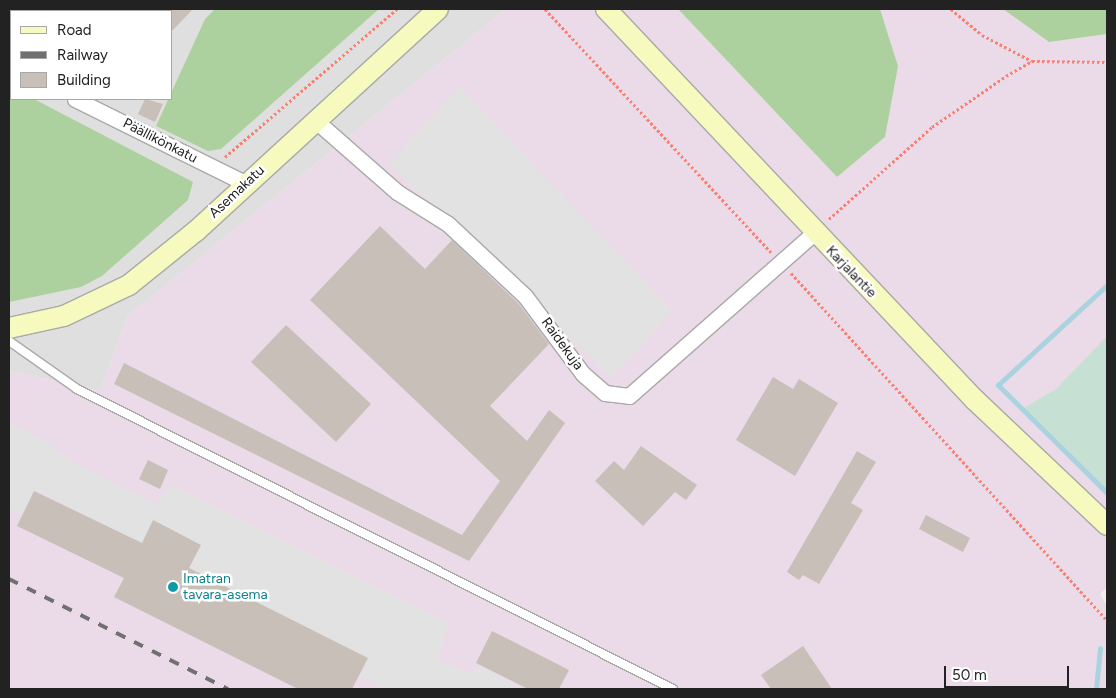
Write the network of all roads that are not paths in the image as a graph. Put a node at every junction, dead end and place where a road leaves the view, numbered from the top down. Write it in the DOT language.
graph roads {
  1 [pos="438,9"];
  2 [pos="606,9"];
  3 [pos="78,100"];
  4 [pos="315,120"];
  5 [pos="245,184"];
  6 [pos="814,233"];
  7 [pos="9,328"];
  8 [pos="9,341"];
  9 [pos="1107,525"];
  10 [pos="673,689"];
  1 -- 4 [label="main road, Asemakatu"];
  2 -- 6 [label="main road, Karjalantie"];
  3 -- 5 [label="street, Päällikönkatu"];
  4 -- 5 [label="main road, Asemakatu"];
  4 -- 6 [label="street, Raidekuja"];
  5 -- 7 [label="main road, Asemakatu"];
  6 -- 9 [label="main road, Karjalantie"];
  8 -- 10 [label="lane"];
}
